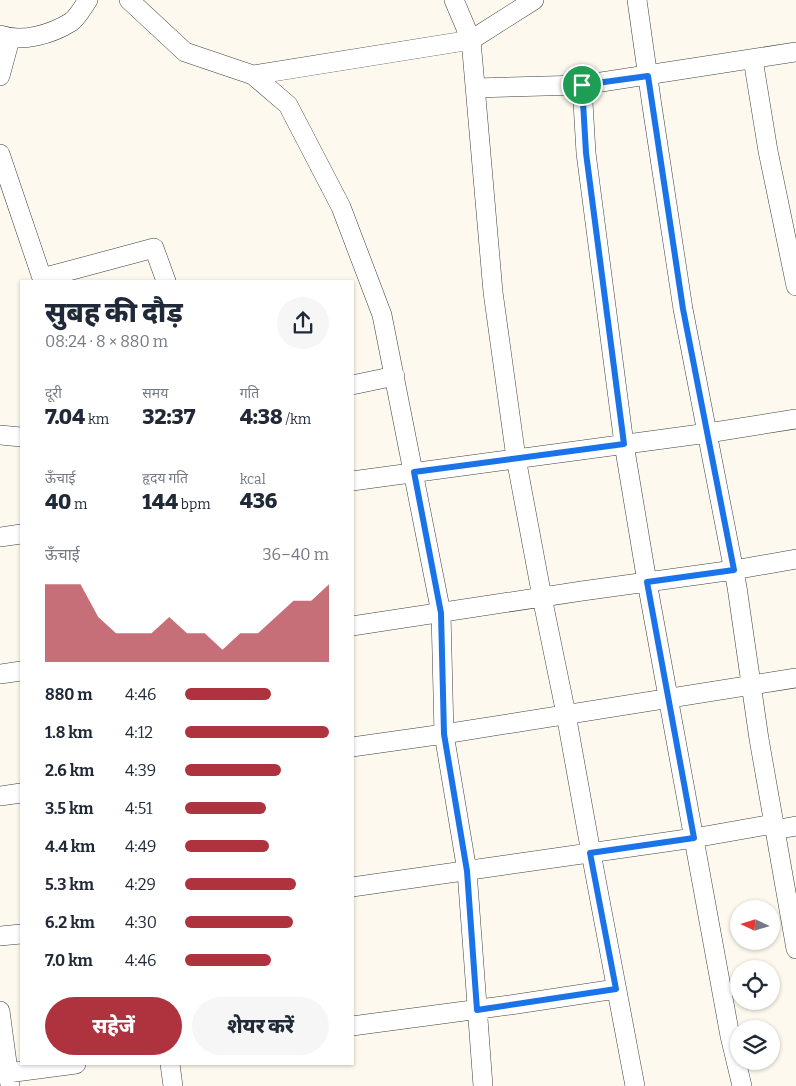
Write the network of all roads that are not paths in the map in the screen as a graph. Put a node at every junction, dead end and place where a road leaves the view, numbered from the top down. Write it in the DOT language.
graph roads {
  1 [pos="88,0"];
  2 [pos="129,0"];
  3 [pos="454,0"];
  4 [pos="534,0"];
  5 [pos="637,0"];
  6 [pos="5,37"];
  7 [pos="471,40"];
  8 [pos="796,52"];
  9 [pos="753,59"];
  10 [pos="253,75"];
  11 [pos="0,76"];
  12 [pos="648,76"];
  13 [pos="582,85"];
  14 [pos="475,88"];
  15 [pos="0,154"];
  16 [pos="43,280"];
  17 [pos="166,280"];
  18 [pos="796,286"];
  19 [pos="394,376"];
  20 [pos="354,385"];
  21 [pos="796,418"];
  22 [pos="708,433"];
  23 [pos="0,435"];
  24 [pos="20,437"];
  25 [pos="624,444"];
  26 [pos="516,458"];
  27 [pos="414,472"];
  28 [pos="354,481"];
  29 [pos="20,534"];
  30 [pos="0,537"];
  31 [pos="796,559"];
  32 [pos="734,570"];
  33 [pos="647,582"];
  34 [pos="542,597"];
  35 [pos="441,613"];
  36 [pos="354,626"];
  37 [pos="20,671"];
  38 [pos="0,674"];
  39 [pos="796,678"];
  40 [pos="751,684"];
  41 [pos="669,698"];
  42 [pos="566,714"];
  43 [pos="444,734"];
  44 [pos="354,747"];
  45 [pos="20,792"];
  46 [pos="0,796"];
  47 [pos="796,826"];
  48 [pos="774,827"];
  49 [pos="694,838"];
  50 [pos="590,853"];
  51 [pos="467,871"];
  52 [pos="354,887"];
  53 [pos="20,934"];
  54 [pos="0,936"];
  55 [pos="796,949"];
  56 [pos="616,989"];
  57 [pos="477,1010"];
  58 [pos="0,1011"];
  59 [pos="354,1026"];
  60 [pos="71,1065"];
  61 [pos="170,1065"];
  62 [pos="6,1078"];
  63 [pos="173,1086"];
  64 [pos="483,1086"];
  65 [pos="635,1086"];
  66 [pos="742,1086"];
  1 -- 6 [label="street"];
  2 -- 10 [label="street"];
  3 -- 7 [label="street"];
  4 -- 7 [label="street"];
  5 -- 12 [label="street"];
  6 -- 11 [label="street"];
  7 -- 10 [label="street"];
  7 -- 14 [label="street"];
  8 -- 9 [label="street"];
  9 -- 12 [label="street"];
  9 -- 18 [label="street"];
  10 -- 19 [label="street"];
  12 -- 13 [label="street"];
  12 -- 22 [label="street"];
  13 -- 14 [label="street"];
  13 -- 25 [label="street"];
  14 -- 26 [label="street"];
  15 -- 16 [label="street"];
  16 -- 17 [label="street"];
  19 -- 20 [label="street"];
  19 -- 27 [label="street"];
  21 -- 22 [label="street"];
  22 -- 25 [label="street"];
  22 -- 32 [label="street"];
  23 -- 24 [label="street"];
  25 -- 26 [label="street"];
  25 -- 33 [label="street"];
  26 -- 27 [label="street"];
  26 -- 34 [label="street"];
  27 -- 28 [label="street"];
  27 -- 35 [label="street"];
  29 -- 30 [label="street"];
  31 -- 32 [label="street"];
  32 -- 33 [label="street"];
  32 -- 40 [label="street"];
  33 -- 34 [label="street"];
  33 -- 41 [label="street"];
  34 -- 35 [label="street"];
  34 -- 42 [label="street"];
  35 -- 36 [label="street"];
  35 -- 43 [label="street"];
  37 -- 38 [label="street"];
  39 -- 40 [label="street"];
  40 -- 41 [label="street"];
  40 -- 48 [label="street"];
  41 -- 42 [label="street"];
  41 -- 49 [label="street"];
  42 -- 43 [label="street"];
  42 -- 50 [label="street"];
  43 -- 44 [label="street"];
  43 -- 51 [label="street"];
  45 -- 46 [label="street"];
  47 -- 48 [label="street"];
  48 -- 49 [label="street"];
  48 -- 55 [label="street"];
  49 -- 50 [label="street"];
  49 -- 66 [label="street"];
  50 -- 51 [label="street"];
  50 -- 56 [label="street"];
  51 -- 52 [label="street"];
  51 -- 57 [label="street"];
  53 -- 54 [label="street"];
  56 -- 57 [label="street"];
  56 -- 65 [label="street"];
  57 -- 59 [label="street"];
  57 -- 64 [label="street"];
  58 -- 62 [label="street"];
  60 -- 62 [label="street"];
  61 -- 63 [label="street"];
}
